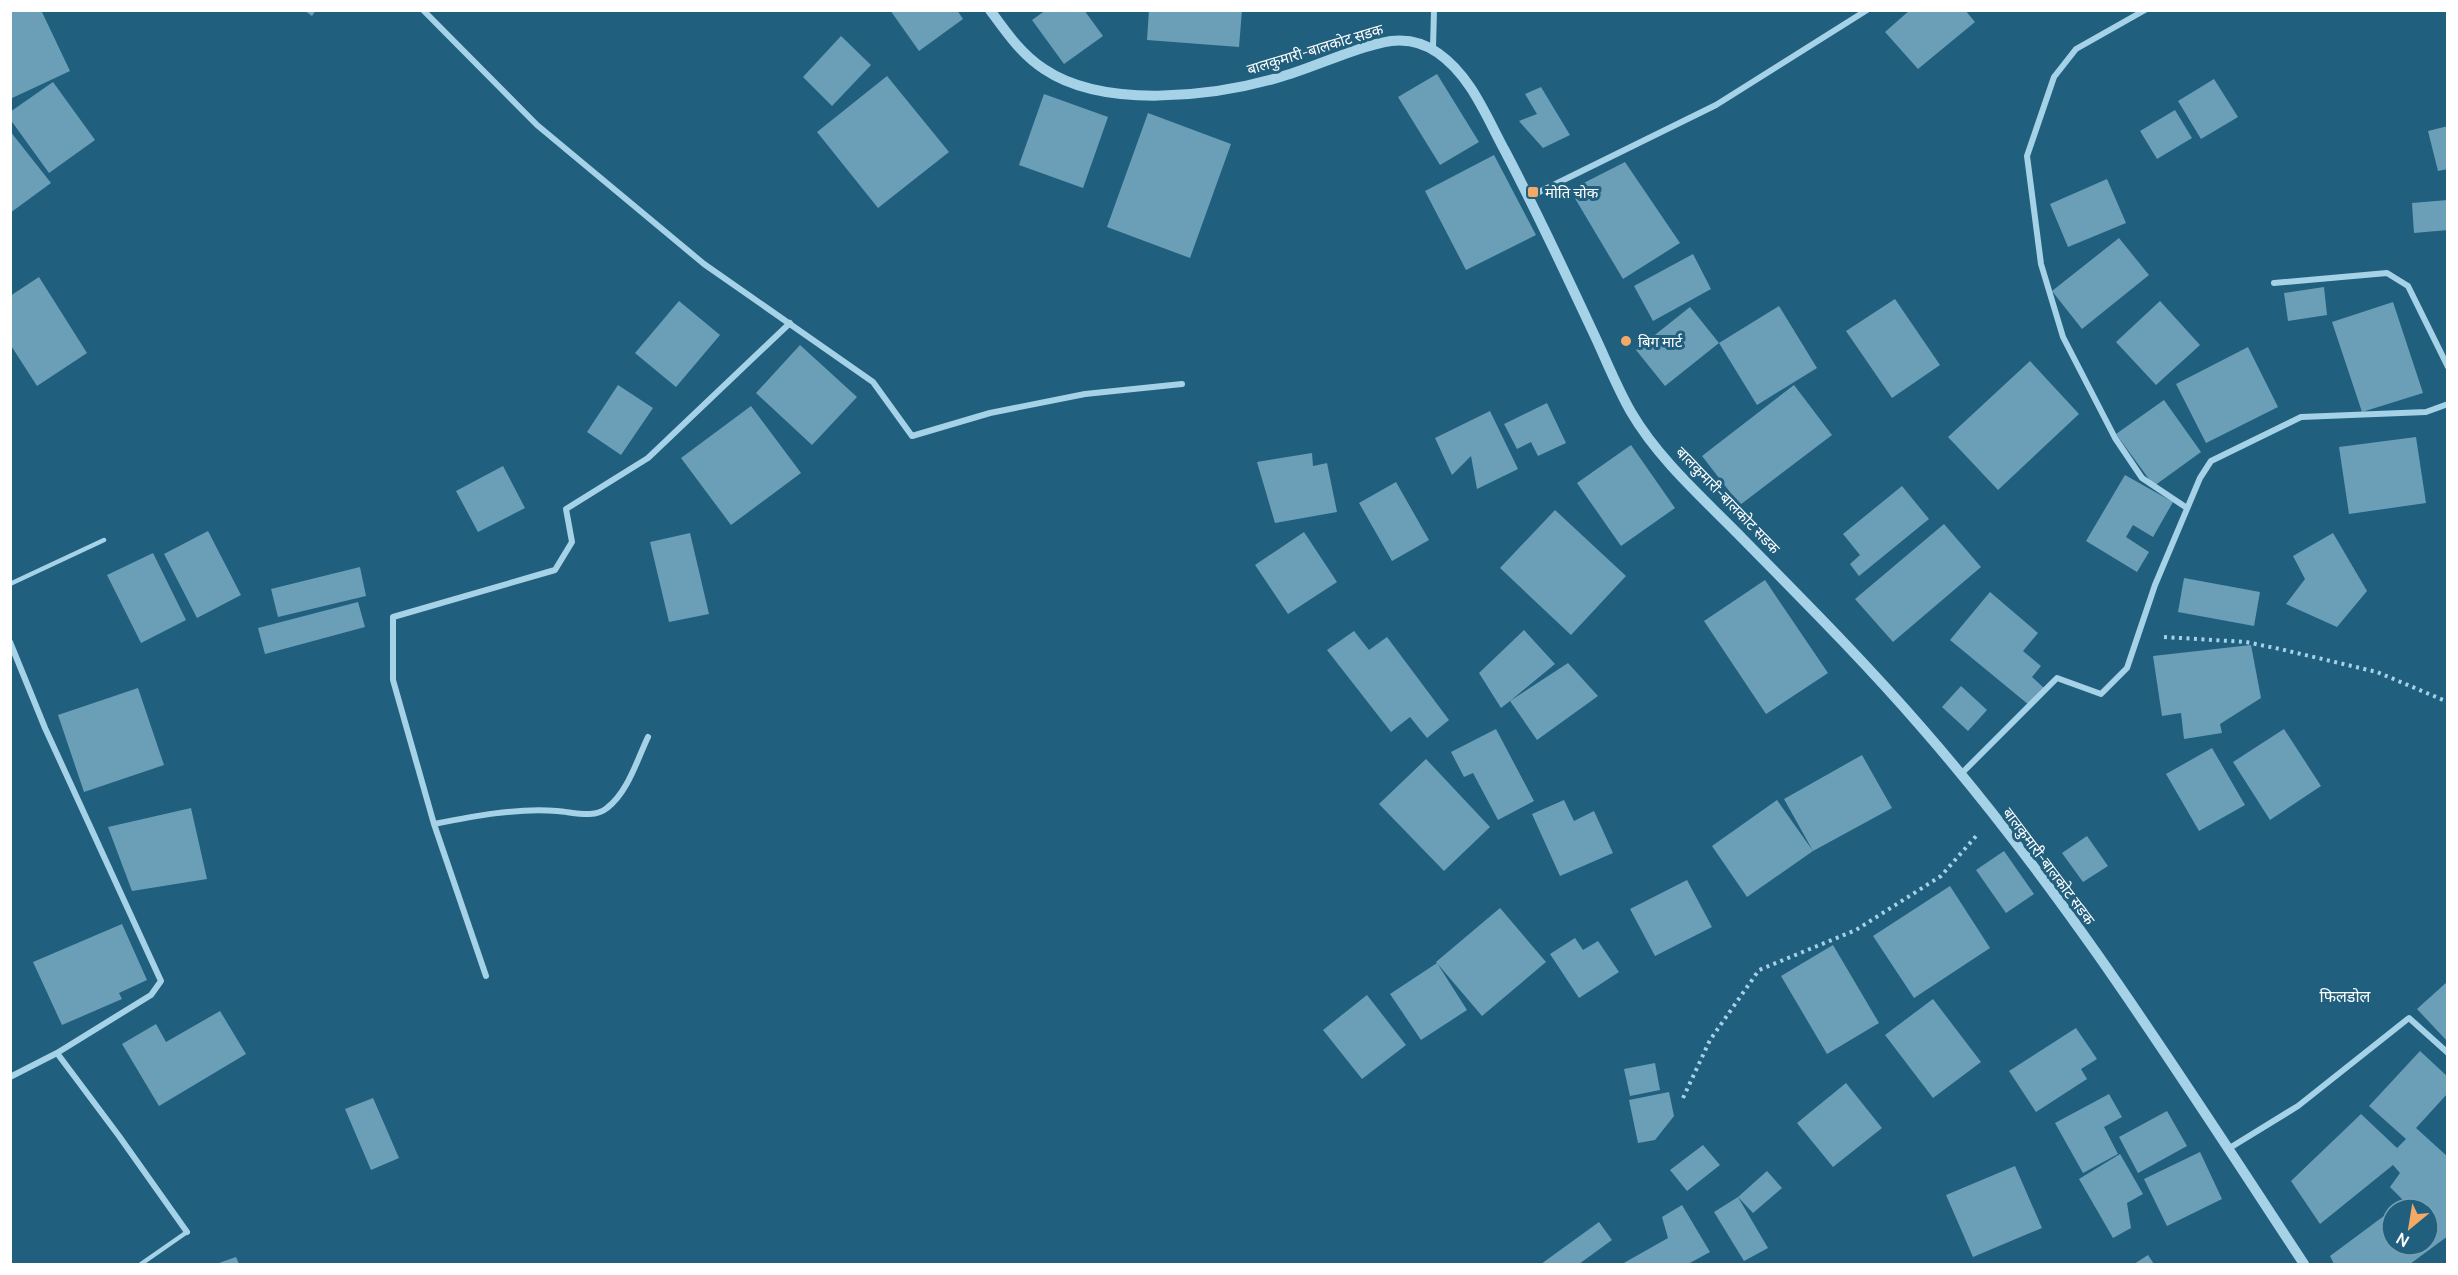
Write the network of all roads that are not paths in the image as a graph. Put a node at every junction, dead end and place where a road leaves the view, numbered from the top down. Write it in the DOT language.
graph roads {
  1 [pos="423,10"];
  2 [pos="990,10"];
  3 [pos="1434,10"];
  4 [pos="1867,10"];
  5 [pos="2145,10"];
  6 [pos="1433,48"];
  7 [pos="1529,197"];
  8 [pos="2274,283"];
  9 [pos="790,323"];
  10 [pos="2448,367"];
  11 [pos="1182,384"];
  12 [pos="2448,404"];
  13 [pos="2187,508"];
  14 [pos="104,540"];
  15 [pos="10,584"];
  16 [pos="10,642"];
  17 [pos="648,737"];
  18 [pos="1961,774"];
  19 [pos="434,824"];
  20 [pos="486,976"];
  21 [pos="57,1053"];
  22 [pos="2448,1053"];
  23 [pos="10,1077"];
  24 [pos="2228,1149"];
  25 [pos="187,1232"];
  26 [pos="141,1264"];
  27 [pos="2304,1264"];
  1 -- 9 [label="street"];
  2 -- 6 [label="street, बालकुमारी-बालकोट सडक"];
  3 -- 6 [label="street"];
  4 -- 7 [label="street"];
  5 -- 13 [label="street"];
  6 -- 7 [label="street, बालकुमारी-बालकोट सडक"];
  7 -- 18 [label="street, बालकुमारी-बालकोट सडक"];
  8 -- 10 [label="street"];
  9 -- 11 [label="street"];
  9 -- 19 [label="street"];
  12 -- 13 [label="street"];
  13 -- 18 [label="street"];
  14 -- 15 [label="lane"];
  16 -- 21 [label="street"];
  17 -- 19 [label="street"];
  18 -- 24 [label="street, बालकुमारी-बालकोट सडक"];
  19 -- 20 [label="street"];
  21 -- 23 [label="street"];
  21 -- 25 [label="street"];
  22 -- 24 [label="street"];
  24 -- 27 [label="street, बालकुमारी-बालकोट सडक"];
  25 -- 26 [label="lane"];
}
